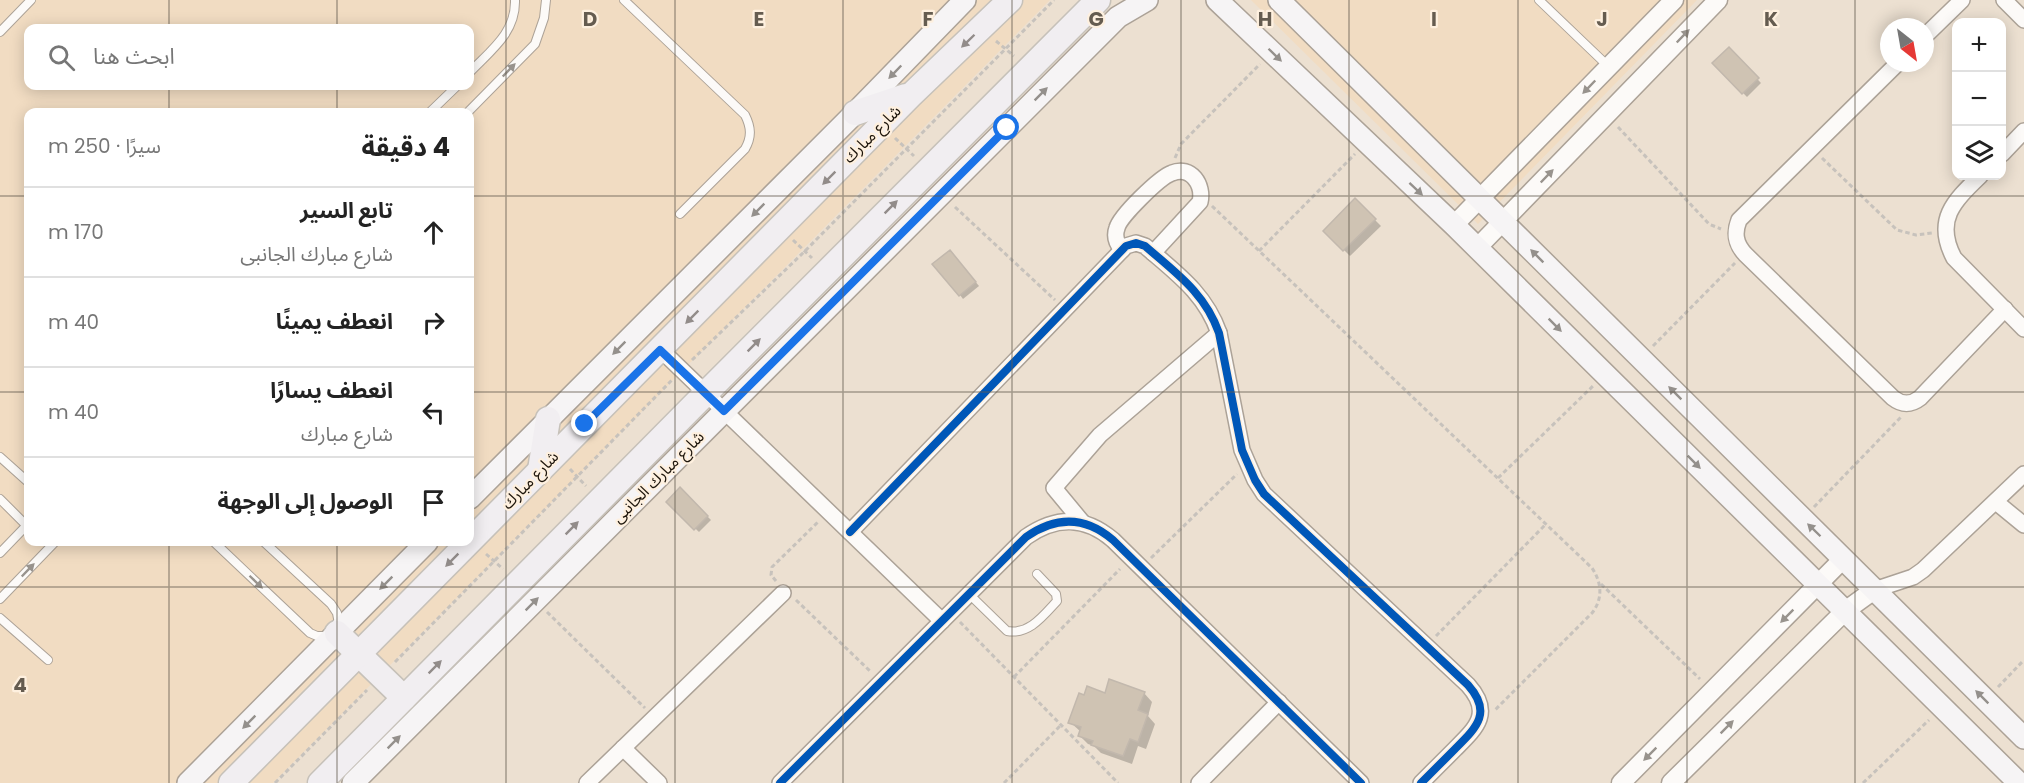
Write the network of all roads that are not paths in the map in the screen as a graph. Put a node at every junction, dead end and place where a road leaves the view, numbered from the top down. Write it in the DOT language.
graph roads {
  1 [pos="31,0"];
  2 [pos="515,0"];
  3 [pos="546,0"];
  4 [pos="624,0"];
  5 [pos="965,0"];
  6 [pos="1010,0"];
  7 [pos="1098,0"];
  8 [pos="1147,0"];
  9 [pos="1217,0"];
  10 [pos="1279,0"];
  11 [pos="1539,0"];
  12 [pos="1674,0"];
  13 [pos="1718,0"];
  14 [pos="1962,0"];
  15 [pos="2004,0"];
  16 [pos="2024,20"];
  17 [pos="1934,27"];
  18 [pos="0,32"];
  19 [pos="1609,67"];
  20 [pos="474,68"];
  21 [pos="1889,72"];
  22 [pos="453,90"];
  23 [pos="911,95"];
  24 [pos="434,108"];
  25 [pos="472,108"];
  26 [pos="855,113"];
  27 [pos="2024,131"];
  28 [pos="2006,149"];
  29 [pos="1976,180"];
  30 [pos="1479,199"];
  31 [pos="680,214"];
  32 [pos="1503,222"];
  33 [pos="1454,225"];
  34 [pos="1477,248"];
  35 [pos="1122,250"];
  36 [pos="1153,252"];
  37 [pos="2005,309"];
  38 [pos="2024,329"];
  39 [pos="1219,333"];
  40 [pos="660,350"];
  41 [pos="706,393"];
  42 [pos="724,411"];
  43 [pos="548,419"];
  44 [pos="0,457"];
  45 [pos="548,462"];
  46 [pos="2024,474"];
  47 [pos="24,478"];
  48 [pos="474,494"];
  49 [pos="0,499"];
  50 [pos="1996,502"];
  51 [pos="24,521"];
  52 [pos="1083,523"];
  53 [pos="2024,525"];
  54 [pos="24,529"];
  55 [pos="850,532"];
  56 [pos="474,537"];
  57 [pos="51,546"];
  58 [pos="218,546"];
  59 [pos="268,546"];
  60 [pos="423,546"];
  61 [pos="465,546"];
  62 [pos="0,554"];
  63 [pos="1843,560"];
  64 [pos="1037,574"];
  65 [pos="1818,585"];
  66 [pos="1874,590"];
  67 [pos="786,592"];
  68 [pos="969,594"];
  69 [pos="0,599"];
  70 [pos="1845,611"];
  71 [pos="946,617"];
  72 [pos="0,618"];
  73 [pos="337,633"];
  74 [pos="358,654"];
  75 [pos="48,660"];
  76 [pos="404,698"];
  77 [pos="1279,702"];
  78 [pos="2024,738"];
  79 [pos="623,748"];
  80 [pos="188,783"];
  81 [pos="231,783"];
  82 [pos="320,783"];
  83 [pos="353,783"];
  84 [pos="587,783"];
  85 [pos="659,783"];
  86 [pos="780,783"];
  87 [pos="1199,783"];
  88 [pos="1361,783"];
  89 [pos="1421,783"];
  90 [pos="1621,783"];
  91 [pos="1671,783"];
  92 [pos="2019,783"];
  1 -- 18 [label="lane"];
  2 -- 20 [label="lane"];
  25 -- 3 [label="lane, one-way"];
  4 -- 31 [label="lane"];
  5 -- 26 [label="main road, one-way"];
  6 -- 23 [label="main road, شارع مبارك, one-way"];
  41 -- 7 [label="main road, one-way"];
  42 -- 8 [label="main road, شارع مبارك الجانبى, one-way"];
  9 -- 33 [label="main road, one-way"];
  10 -- 30 [label="main road"];
  11 -- 19 [label="lane"];
  12 -- 19 [label="street"];
  32 -- 13 [label="street, one-way"];
  14 -- 17 [label="street"];
  15 -- 16 [label="street"];
  19 -- 30 [label="street, one-way"];
  21 -- 37 [label="street"];
  22 -- 24 [label="lane"];
  23 -- 26 [label="main road"];
  23 -- 40 [label="main road, شارع مبارك, one-way"];
  26 -- 43 [label="main road, one-way"];
  27 -- 28 [label="street"];
  29 -- 37 [label="street"];
  30 -- 32 [label="main road"];
  30 -- 33 [label="street"];
  32 -- 34 [label="street"];
  63 -- 32 [label="main road, one-way"];
  33 -- 34 [label="main road"];
  34 -- 65 [label="main road, one-way"];
  35 -- 36 [label="street"];
  35 -- 36 [label="street"];
  35 -- 55 [label="street"];
  36 -- 39 [label="street"];
  37 -- 38 [label="street"];
  39 -- 52 [label="street"];
  39 -- 89 [label="street"];
  40 -- 41 [label="street"];
  40 -- 45 [label="main road, شارع مبارك"];
  41 -- 42 [label="street"];
  76 -- 41 [label="main road, one-way"];
  42 -- 55 [label="street"];
  83 -- 42 [label="main road, شارع مبارك الجانبى, one-way"];
  43 -- 45 [label="main road"];
  43 -- 48 [label="main road"];
  44 -- 47 [label="lane"];
  45 -- 56 [label="main road, شارع مبارك"];
  46 -- 50 [label="street"];
  49 -- 51 [label="lane"];
  50 -- 53 [label="street"];
  50 -- 66 [label="street"];
  52 -- 68 [label="street"];
  52 -- 77 [label="street"];
  54 -- 62 [label="lane"];
  55 -- 71 [label="street"];
  69 -- 57 [label="lane, one-way"];
  58 -- 73 [label="lane, one-way"];
  59 -- 73 [label="lane"];
  60 -- 73 [label="main road, one-way"];
  61 -- 74 [label="main road, شارع مبارك, one-way"];
  63 -- 65 [label="street"];
  63 -- 66 [label="main road"];
  64 -- 68 [label="lane"];
  65 -- 70 [label="main road"];
  65 -- 90 [label="street, one-way"];
  66 -- 70 [label="street"];
  78 -- 66 [label="main road, one-way"];
  67 -- 79 [label="street"];
  68 -- 71 [label="street"];
  91 -- 70 [label="street, one-way"];
  70 -- 92 [label="main road"];
  71 -- 86 [label="street"];
  72 -- 75 [label="lane"];
  73 -- 74 [label="main road"];
  73 -- 80 [label="main road, one-way"];
  74 -- 76 [label="main road"];
  74 -- 81 [label="main road, شارع مبارك"];
  76 -- 82 [label="main road"];
  77 -- 87 [label="street"];
  77 -- 88 [label="street"];
  79 -- 84 [label="street"];
  79 -- 85 [label="street"];
}
